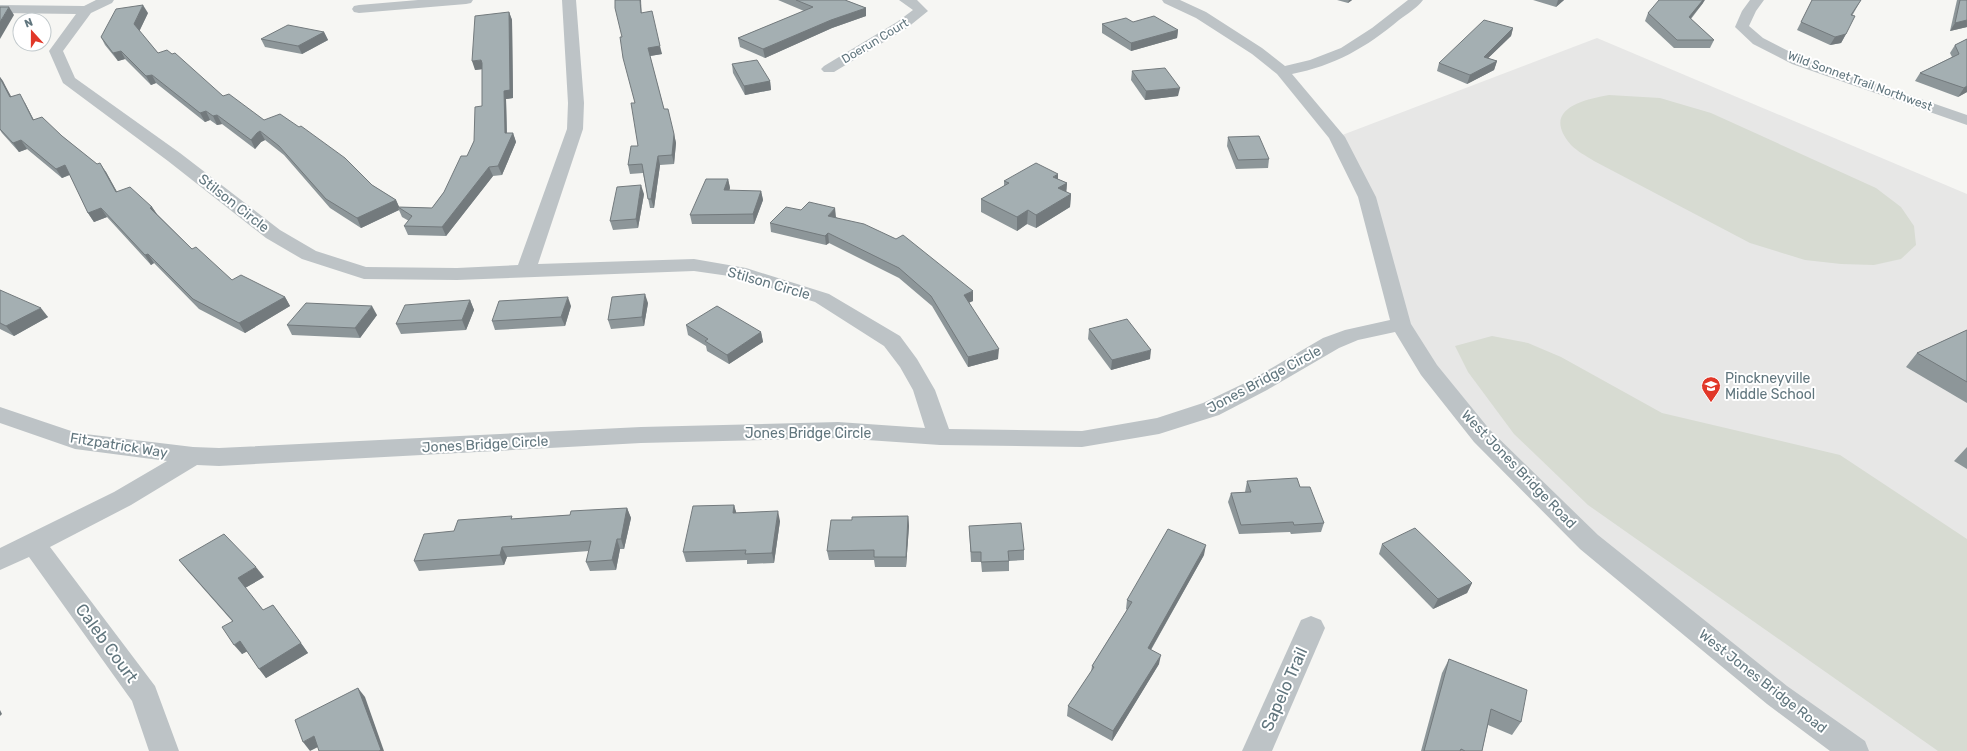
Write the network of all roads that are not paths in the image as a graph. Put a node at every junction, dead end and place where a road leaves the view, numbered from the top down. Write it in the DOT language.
graph roads {
  1 [pos="107,0"];
  2 [pos="466,0"];
  3 [pos="569,0"];
  4 [pos="906,0"];
  5 [pos="1169,0"];
  6 [pos="1416,0"];
  7 [pos="1757,0"];
  8 [pos="0,9"];
  9 [pos="359,9"];
  10 [pos="86,10"];
  11 [pos="829,69"];
  12 [pos="1282,71"];
  13 [pos="1967,120"];
  14 [pos="526,270"];
  15 [pos="1400,324"];
  16 [pos="0,415"];
  17 [pos="940,437"];
  18 [pos="193,456"];
  19 [pos="33,543"];
  20 [pos="0,560"];
  21 [pos="1311,628"];
  22 [pos="164,751"];
  23 [pos="1258,751"];
  24 [pos="1854,751"];
  1 -- 10 [label="street, Stilson Circle"];
  2 -- 9 [label="street"];
  3 -- 14 [label="street"];
  4 -- 11 [label="street, Doerun Court"];
  5 -- 12 [label="street, West Jones Bridge Road"];
  6 -- 12 [label="street"];
  7 -- 13 [label="street, Wild Sonnet Trail Northwest"];
  8 -- 10 [label="street"];
  10 -- 14 [label="street, Stilson Circle"];
  12 -- 15 [label="street, West Jones Bridge Road"];
  14 -- 17 [label="street, Stilson Circle"];
  15 -- 17 [label="street, Jones Bridge Circle"];
  15 -- 24 [label="street, West Jones Bridge Road"];
  16 -- 18 [label="street, Fitzpatrick Way"];
  17 -- 18 [label="street, Jones Bridge Circle"];
  18 -- 19 [label="street"];
  19 -- 20 [label="street"];
  19 -- 22 [label="street, Caleb Court"];
  21 -- 23 [label="street, Sapelo Trail"];
}
